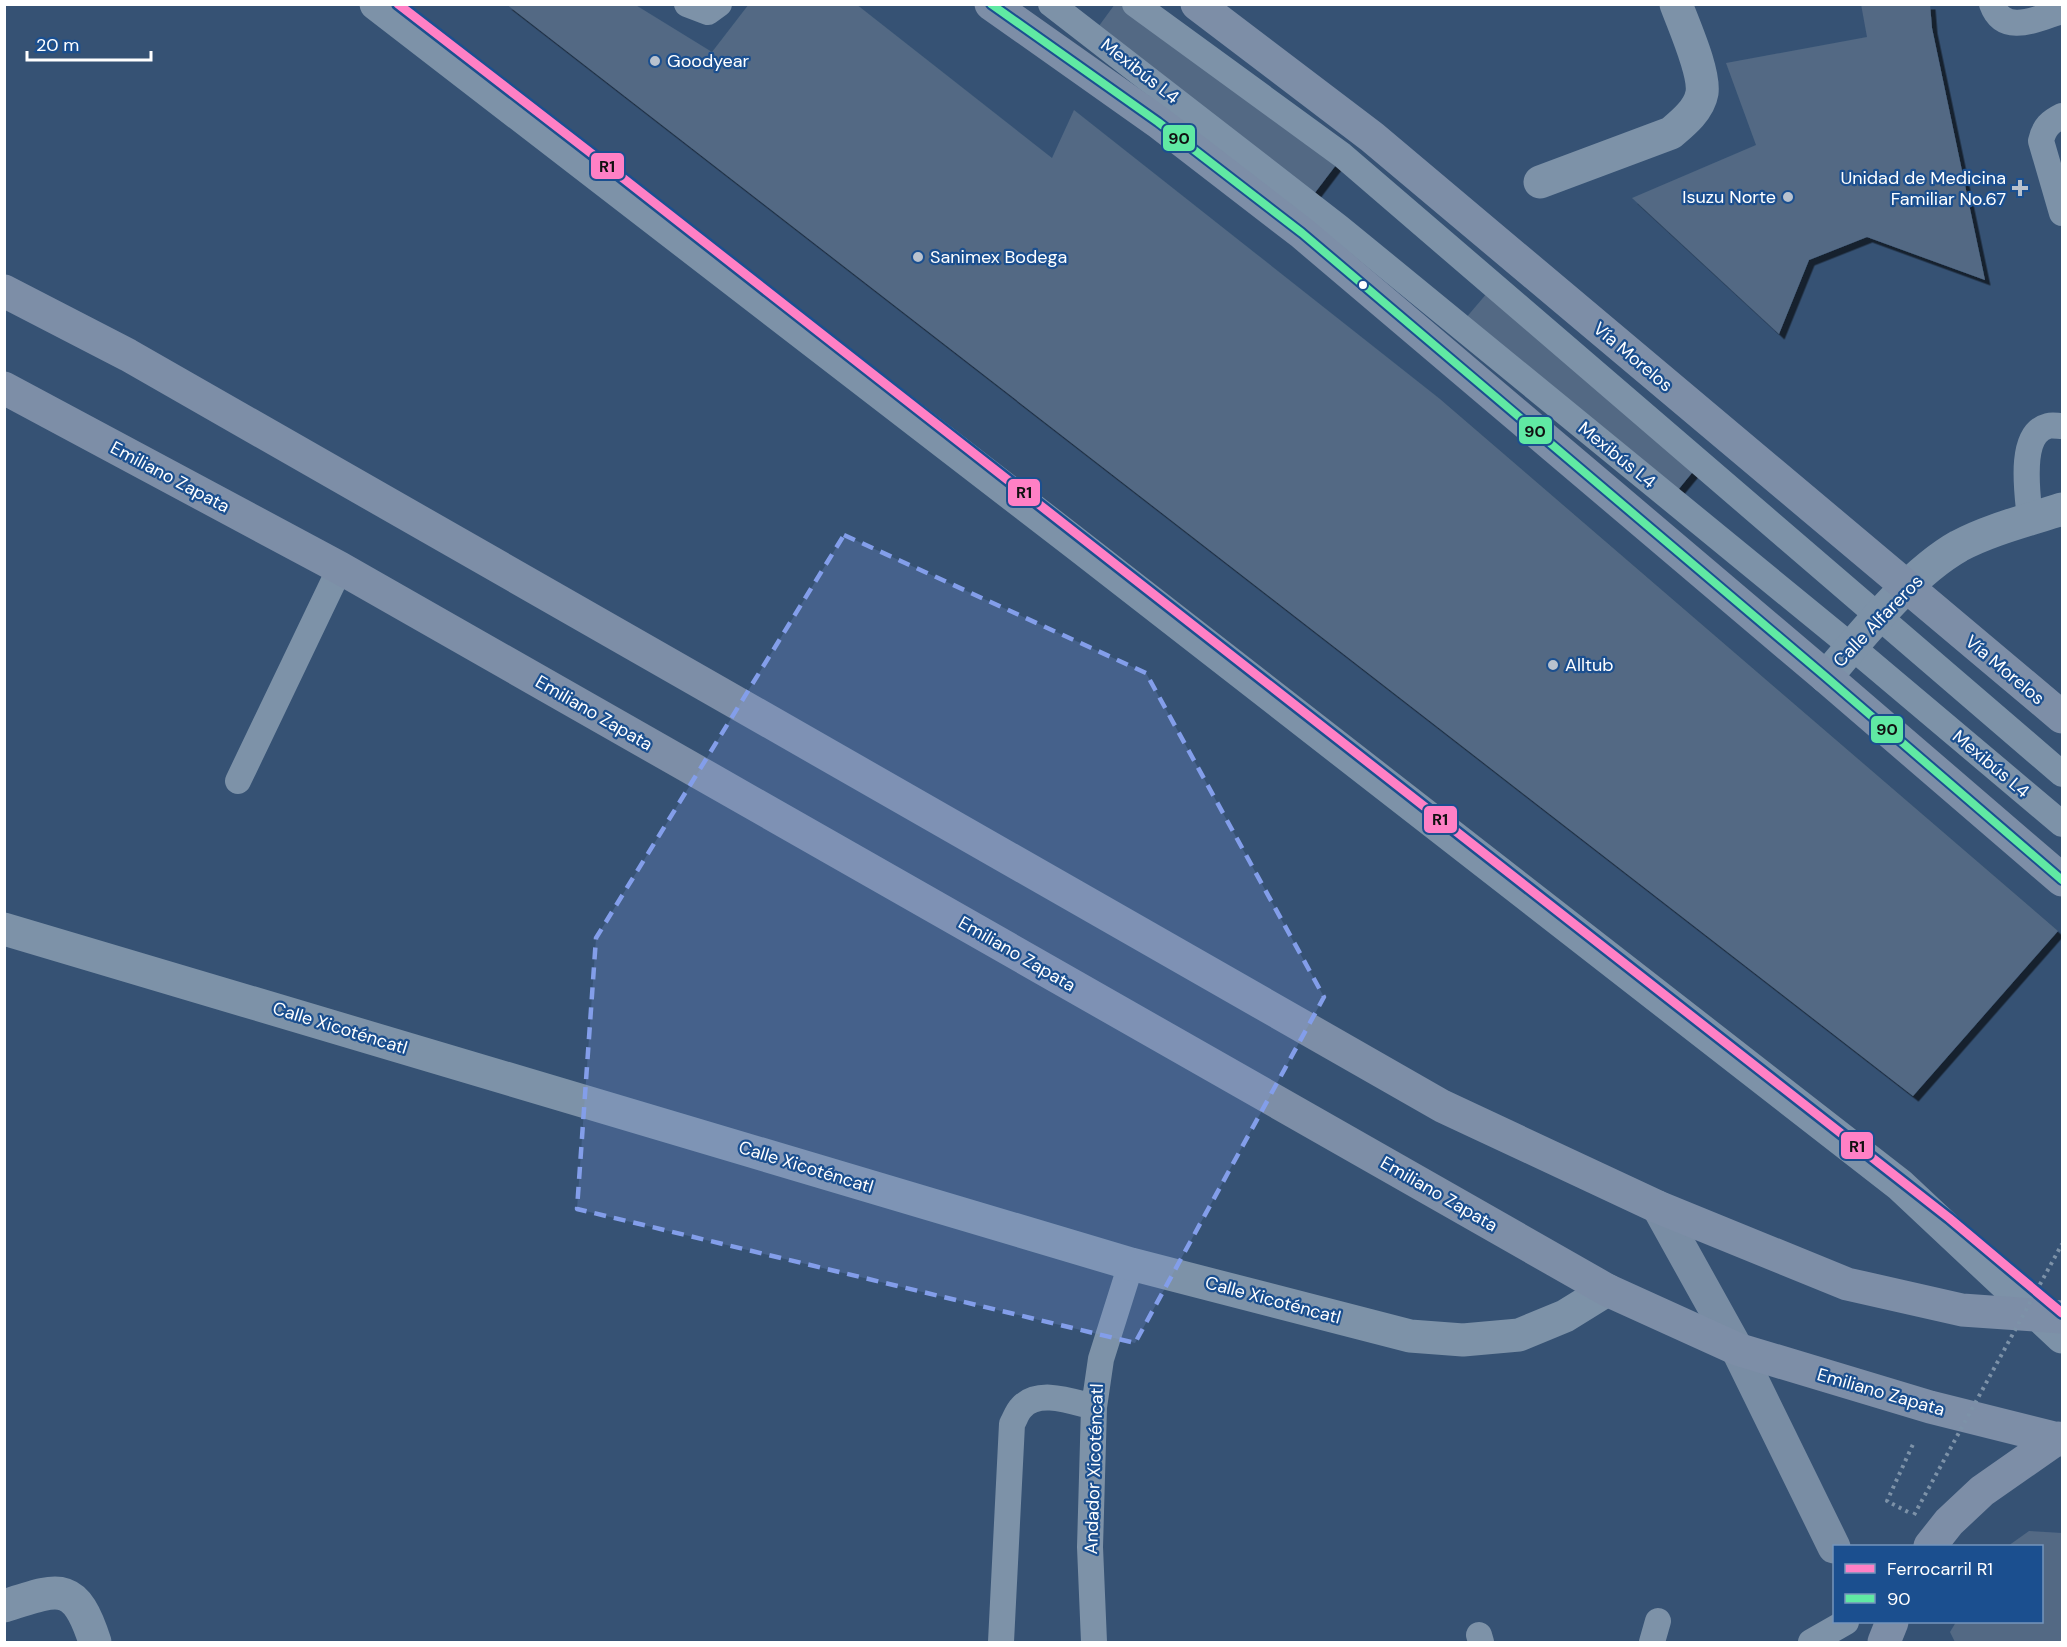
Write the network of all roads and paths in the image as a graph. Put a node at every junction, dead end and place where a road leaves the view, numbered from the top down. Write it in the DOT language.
graph roads {
  1 [pos="375,4"];
  2 [pos="687,4"];
  3 [pos="719,4"];
  4 [pos="991,4"];
  5 [pos="1051,4"];
  6 [pos="1136,4"];
  7 [pos="1197,4"];
  8 [pos="1676,4"];
  9 [pos="1992,4"];
  10 [pos="2062,11"];
  11 [pos="2062,116"];
  12 [pos="1540,182"];
  13 [pos="2062,213"];
  14 [pos="4,291"];
  15 [pos="4,388"];
  16 [pos="2062,426"];
  17 [pos="2062,509"];
  18 [pos="2030,519"];
  19 [pos="340,568"];
  20 [pos="1906,587"];
  21 [pos="1879,616"];
  22 [pos="1852,646"];
  23 [pos="1826,677"];
  24 [pos="2062,717"];
  25 [pos="2062,774"];
  26 [pos="238,781"];
  27 [pos="2062,824"];
  28 [pos="2062,880"];
  29 [pos="4,929"];
  30 [pos="1658,1207"];
  31 [pos="2062,1244"];
  32 [pos="1131,1264"];
  33 [pos="1607,1290"];
  34 [pos="2055,1324"];
  35 [pos="1737,1349"];
  36 [pos="1094,1407"];
  37 [pos="1930,1407"];
  38 [pos="2060,1439"];
  39 [pos="1833,1545"];
  40 [pos="1931,1545"];
  41 [pos="4,1606"];
  42 [pos="1844,1623"];
  43 [pos="1872,1623"];
  44 [pos="1892,1623"];
  45 [pos="95,1642"];
  46 [pos="1001,1642"];
  47 [pos="1094,1642"];
  48 [pos="1811,1642"];
  49 [pos="1882,1642"];
  1 -- 34 [label="street"];
  2 -- 3 [label="lane"];
  4 -- 23 [label="main road"];
  5 -- 22 [label="lane, Mexibús L4"];
  6 -- 21 [label="lane"];
  7 -- 20 [label="main road, Vía Morelos"];
  8 -- 12 [label="street"];
  9 -- 10 [label="lane"];
  11 -- 13 [label="lane"];
  14 -- 30 [label="main road"];
  15 -- 19 [label="main road, Emiliano Zapata"];
  16 -- 18 [label="lane"];
  17 -- 18 [label="street, Calle Alfareros"];
  18 -- 20 [label="street, Calle Alfareros"];
  19 -- 26 [label="lane"];
  19 -- 33 [label="main road, Emiliano Zapata"];
  20 -- 21 [label="street, Calle Alfareros"];
  20 -- 24 [label="main road, Vía Morelos"];
  21 -- 22 [label="street, Calle Alfareros"];
  21 -- 25 [label="lane"];
  22 -- 23 [label="street, Calle Alfareros"];
  22 -- 27 [label="lane, Mexibús L4"];
  23 -- 28 [label="main road"];
  29 -- 32 [label="street, Calle Xicoténcatl"];
  30 -- 34 [label="main road"];
  30 -- 35 [label="street"];
  31 -- 37 [label="path, bridge"];
  32 -- 33 [label="street, Calle Xicoténcatl"];
  32 -- 36 [label="lane, Andador Xicoténcatl"];
  33 -- 35 [label="main road, Emiliano Zapata"];
  35 -- 37 [label="main road, Emiliano Zapata"];
  35 -- 39 [label="street"];
  36 -- 46 [label="lane"];
  36 -- 47 [label="lane, Andador Xicoténcatl"];
  37 -- 38 [label="main road, Emiliano Zapata"];
  38 -- 40 [label="main road"];
  41 -- 45 [label="street"];
  42 -- 48 [label="lane"];
  43 -- 49 [label="street"];
  44 -- 49 [label="main road"];
}
